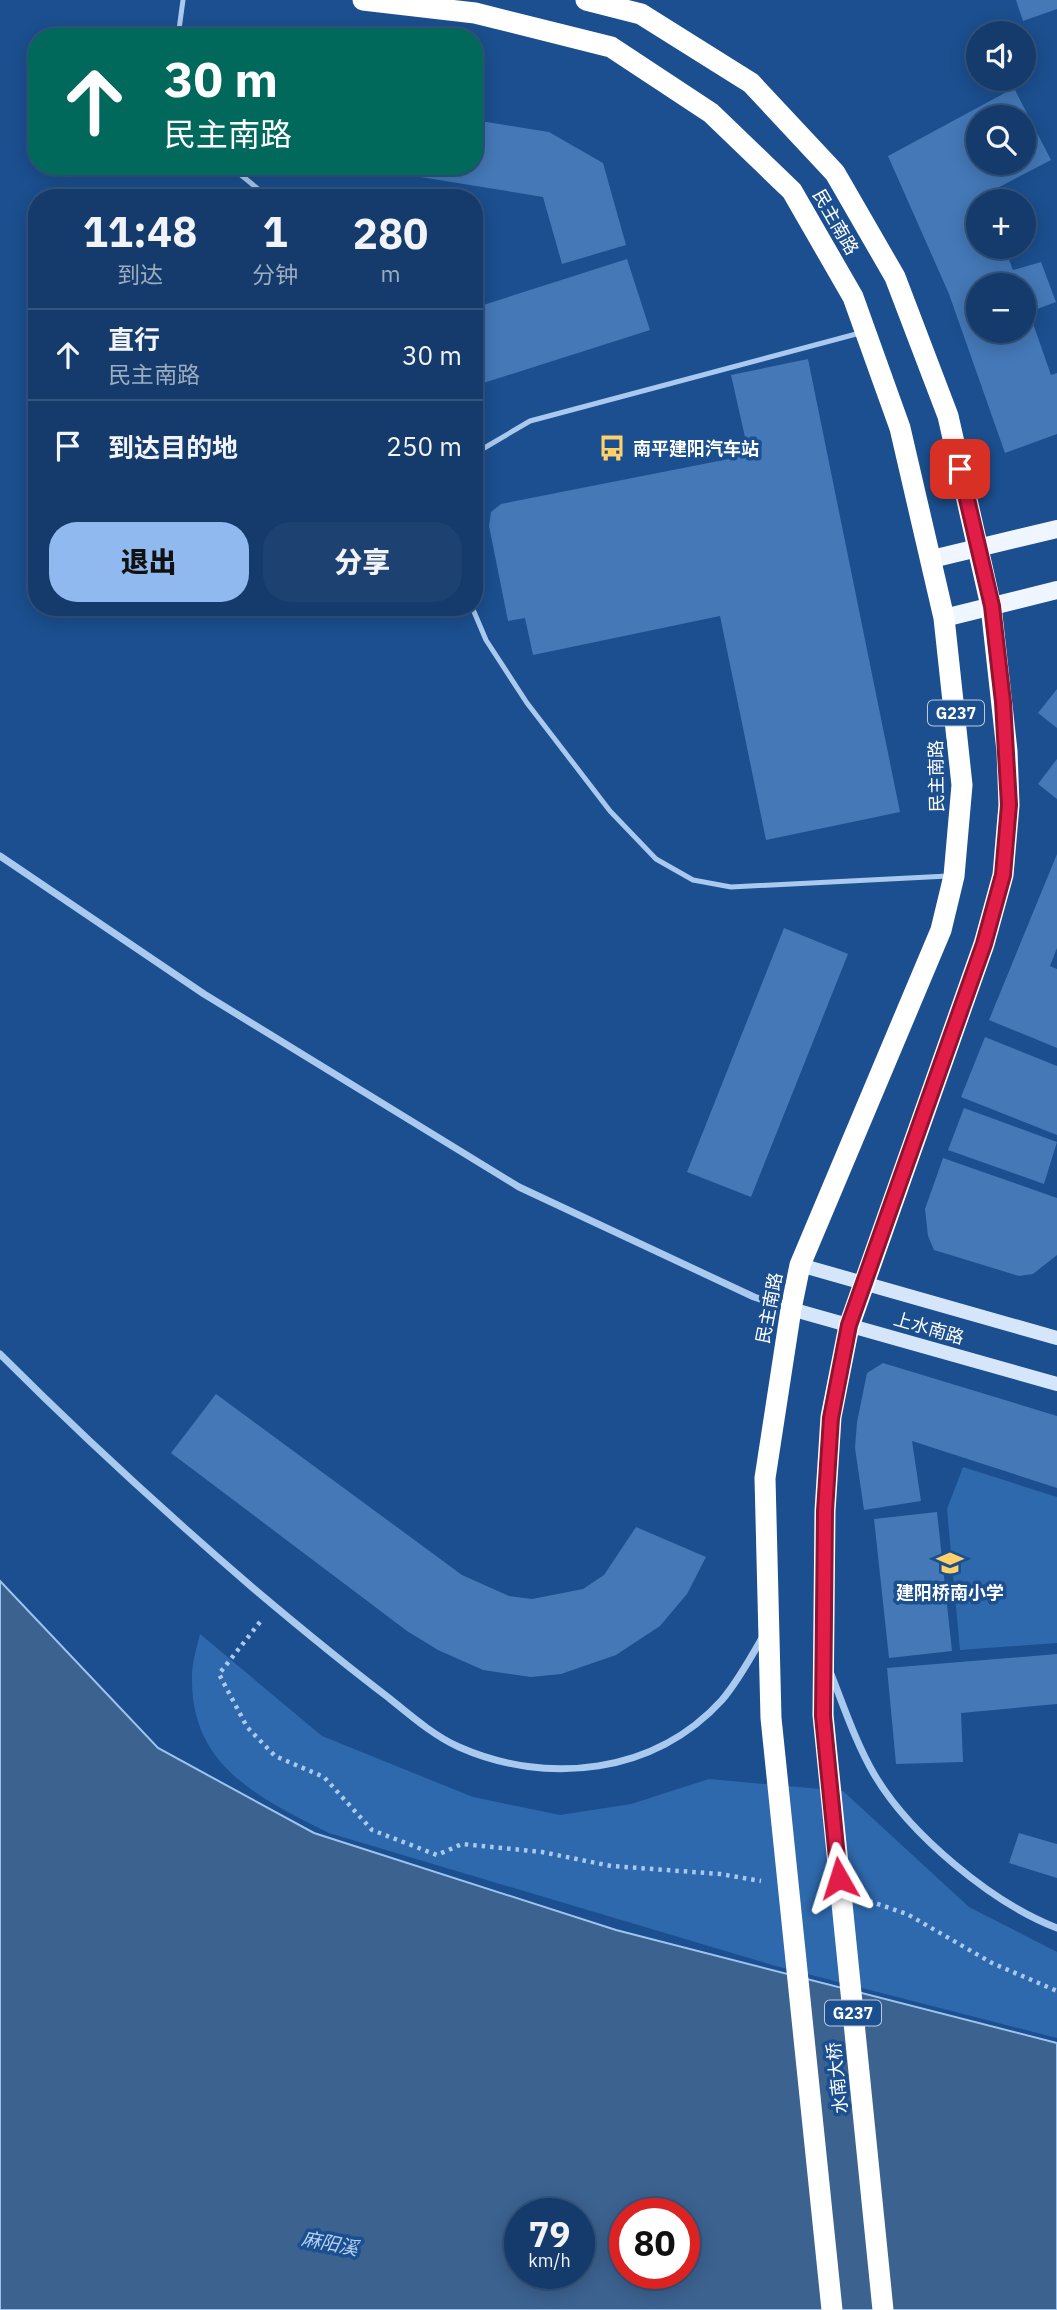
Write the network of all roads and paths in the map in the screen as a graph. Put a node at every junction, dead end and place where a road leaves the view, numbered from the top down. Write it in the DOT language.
graph roads {
  1 [pos="183,0"];
  2 [pos="363,0"];
  3 [pos="586,0"];
  4 [pos="477,6"];
  5 [pos="179,28"];
  6 [pos="241,175"];
  7 [pos="258,189"];
  8 [pos="865,332"];
  9 [pos="483,449"];
  10 [pos="1057,529"];
  11 [pos="978,549"];
  12 [pos="932,559"];
  13 [pos="1057,590"];
  14 [pos="992,606"];
  15 [pos="476,616"];
  16 [pos="944,618"];
  17 [pos="0,856"];
  18 [pos="954,876"];
  19 [pos="800,1265"];
  20 [pos="867,1283"];
  21 [pos="791,1309"];
  22 [pos="849,1325"];
  23 [pos="1057,1338"];
  24 [pos="0,1354"];
  25 [pos="1057,1384"];
  26 [pos="274,1605"];
  27 [pos="770,1625"];
  28 [pos="824,1654"];
  29 [pos="823,1716"];
  30 [pos="771,1718"];
  31 [pos="773,1884"];
  32 [pos="866,1900"];
  33 [pos="1057,1928"];
  34 [pos="1057,1991"];
  35 [pos="832,2310"];
  36 [pos="883,2310"];
  1 -- 5 [label="lane"];
  2 -- 4 [label="highway, 民主南路 / G237"];
  3 -- 11 [label="highway, 民主南路 / G237"];
  4 -- 8 [label="highway, 民主南路 / G237"];
  6 -- 7 [label="lane"];
  8 -- 9 [label="lane"];
  8 -- 12 [label="highway, 民主南路 / G237"];
  10 -- 11 [label="main road"];
  11 -- 12 [label="main road"];
  11 -- 14 [label="highway, 民主南路 / G237"];
  12 -- 16 [label="highway, 民主南路 / G237"];
  13 -- 14 [label="main road"];
  14 -- 16 [label="main road"];
  14 -- 20 [label="highway, 民主南路 / G237"];
  15 -- 18 [label="lane"];
  16 -- 18 [label="highway, 民主南路 / G237"];
  17 -- 21 [label="street"];
  18 -- 19 [label="highway, 民主南路 / G237"];
  19 -- 20 [label="main road, 上水南路"];
  19 -- 21 [label="highway, 民主南路 / G237"];
  20 -- 22 [label="highway, 民主南路 / G237"];
  20 -- 23 [label="main road, 上水南路"];
  21 -- 22 [label="main road, 上水南路"];
  21 -- 27 [label="highway, 民主南路 / G237"];
  22 -- 25 [label="main road, 上水南路"];
  22 -- 28 [label="highway, 民主南路 / G237"];
  24 -- 26 [label="street"];
  26 -- 27 [label="street"];
  26 -- 31 [label="path"];
  27 -- 30 [label="highway, 民主南路 / G237"];
  28 -- 29 [label="highway, 民主南路 / G237"];
  28 -- 33 [label="street"];
  29 -- 36 [label="highway, 水南大桥 / G237"];
  30 -- 35 [label="highway, 水南大桥 / G237"];
  32 -- 34 [label="path"];
}
